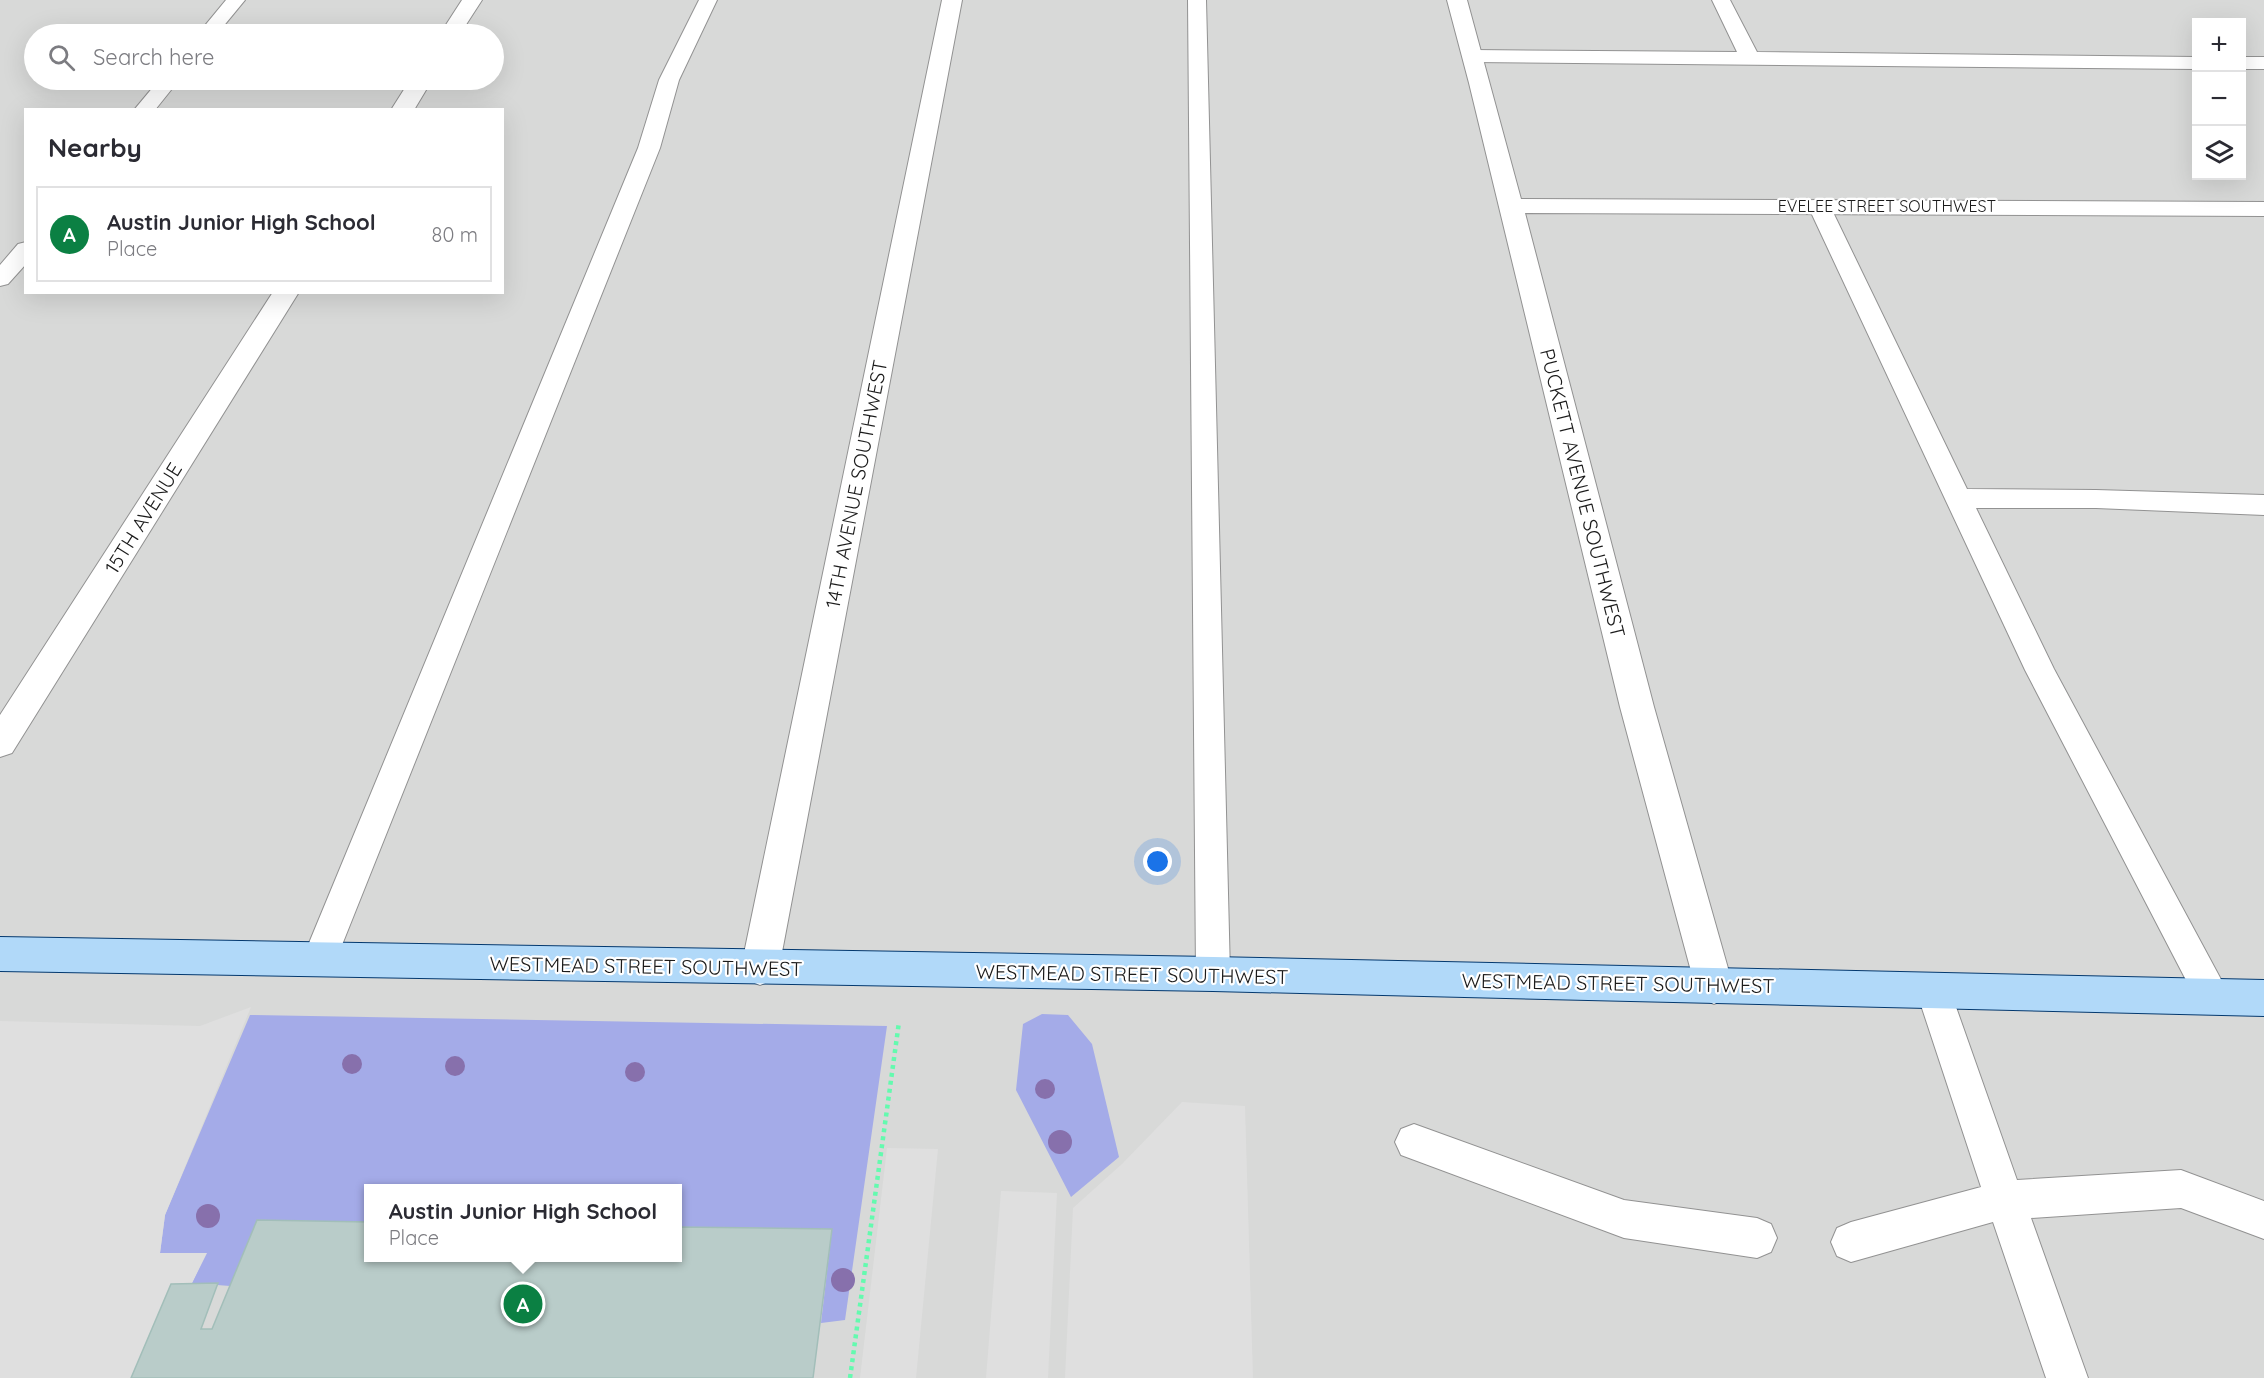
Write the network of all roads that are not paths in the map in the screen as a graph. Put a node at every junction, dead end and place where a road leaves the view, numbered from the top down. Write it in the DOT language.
graph roads {
  1 [pos="236,0"];
  2 [pos="472,0"];
  3 [pos="708,0"];
  4 [pos="952,0"];
  5 [pos="1197,0"];
  6 [pos="1457,0"];
  7 [pos="1721,0"];
  8 [pos="216,24"];
  9 [pos="456,24"];
  10 [pos="1473,56"];
  11 [pos="1750,58"];
  12 [pos="2192,63"];
  13 [pos="2246,63"];
  14 [pos="2264,63"];
  15 [pos="161,90"];
  16 [pos="415,90"];
  17 [pos="146,108"];
  18 [pos="403,108"];
  19 [pos="1511,206"];
  20 [pos="1820,206"];
  21 [pos="2264,209"];
  22 [pos="24,251"];
  23 [pos="0,279"];
  24 [pos="285,294"];
  25 [pos="1959,498"];
  26 [pos="2264,505"];
  27 [pos="0,743"];
  28 [pos="0,954"];
  29 [pos="319,960"];
  30 [pos="760,968"];
  31 [pos="1213,974"];
  32 [pos="1714,986"];
  33 [pos="1933,990"];
  34 [pos="2212,996"];
  35 [pos="2264,998"];
  36 [pos="1414,1142"];
  37 [pos="2005,1200"];
  38 [pos="2264,1220"];
  39 [pos="1757,1238"];
  40 [pos="1851,1242"];
  41 [pos="2067,1378"];
  1 -- 8 [label="lane"];
  2 -- 9 [label="street"];
  3 -- 29 [label="lane"];
  4 -- 30 [label="street, 14TH AVENUE SOUTHWEST"];
  5 -- 31 [label="lane"];
  6 -- 10 [label="street, PUCKETT AVENUE SOUTHWEST"];
  7 -- 11 [label="lane"];
  10 -- 11 [label="lane"];
  10 -- 19 [label="street, PUCKETT AVENUE SOUTHWEST"];
  11 -- 12 [label="lane"];
  13 -- 14 [label="lane"];
  15 -- 17 [label="lane"];
  16 -- 18 [label="street"];
  19 -- 20 [label="street, EVELEE STREET SOUTHWEST"];
  19 -- 32 [label="street, PUCKETT AVENUE SOUTHWEST"];
  20 -- 21 [label="street, EVELEE STREET SOUTHWEST"];
  20 -- 25 [label="lane"];
  22 -- 23 [label="lane"];
  24 -- 27 [label="street, 15TH AVENUE"];
  25 -- 26 [label="lane"];
  25 -- 34 [label="lane"];
  28 -- 29 [label="street, WESTMEAD STREET SOUTHWEST"];
  29 -- 30 [label="street, WESTMEAD STREET SOUTHWEST"];
  30 -- 31 [label="street, WESTMEAD STREET SOUTHWEST"];
  31 -- 32 [label="street, WESTMEAD STREET SOUTHWEST"];
  32 -- 33 [label="street, WESTMEAD STREET SOUTHWEST"];
  33 -- 34 [label="street, WESTMEAD STREET SOUTHWEST"];
  33 -- 37 [label="lane"];
  34 -- 35 [label="street, WESTMEAD STREET SOUTHWEST"];
  36 -- 39 [label="lane"];
  37 -- 38 [label="lane"];
  37 -- 40 [label="lane"];
  37 -- 41 [label="lane"];
}
